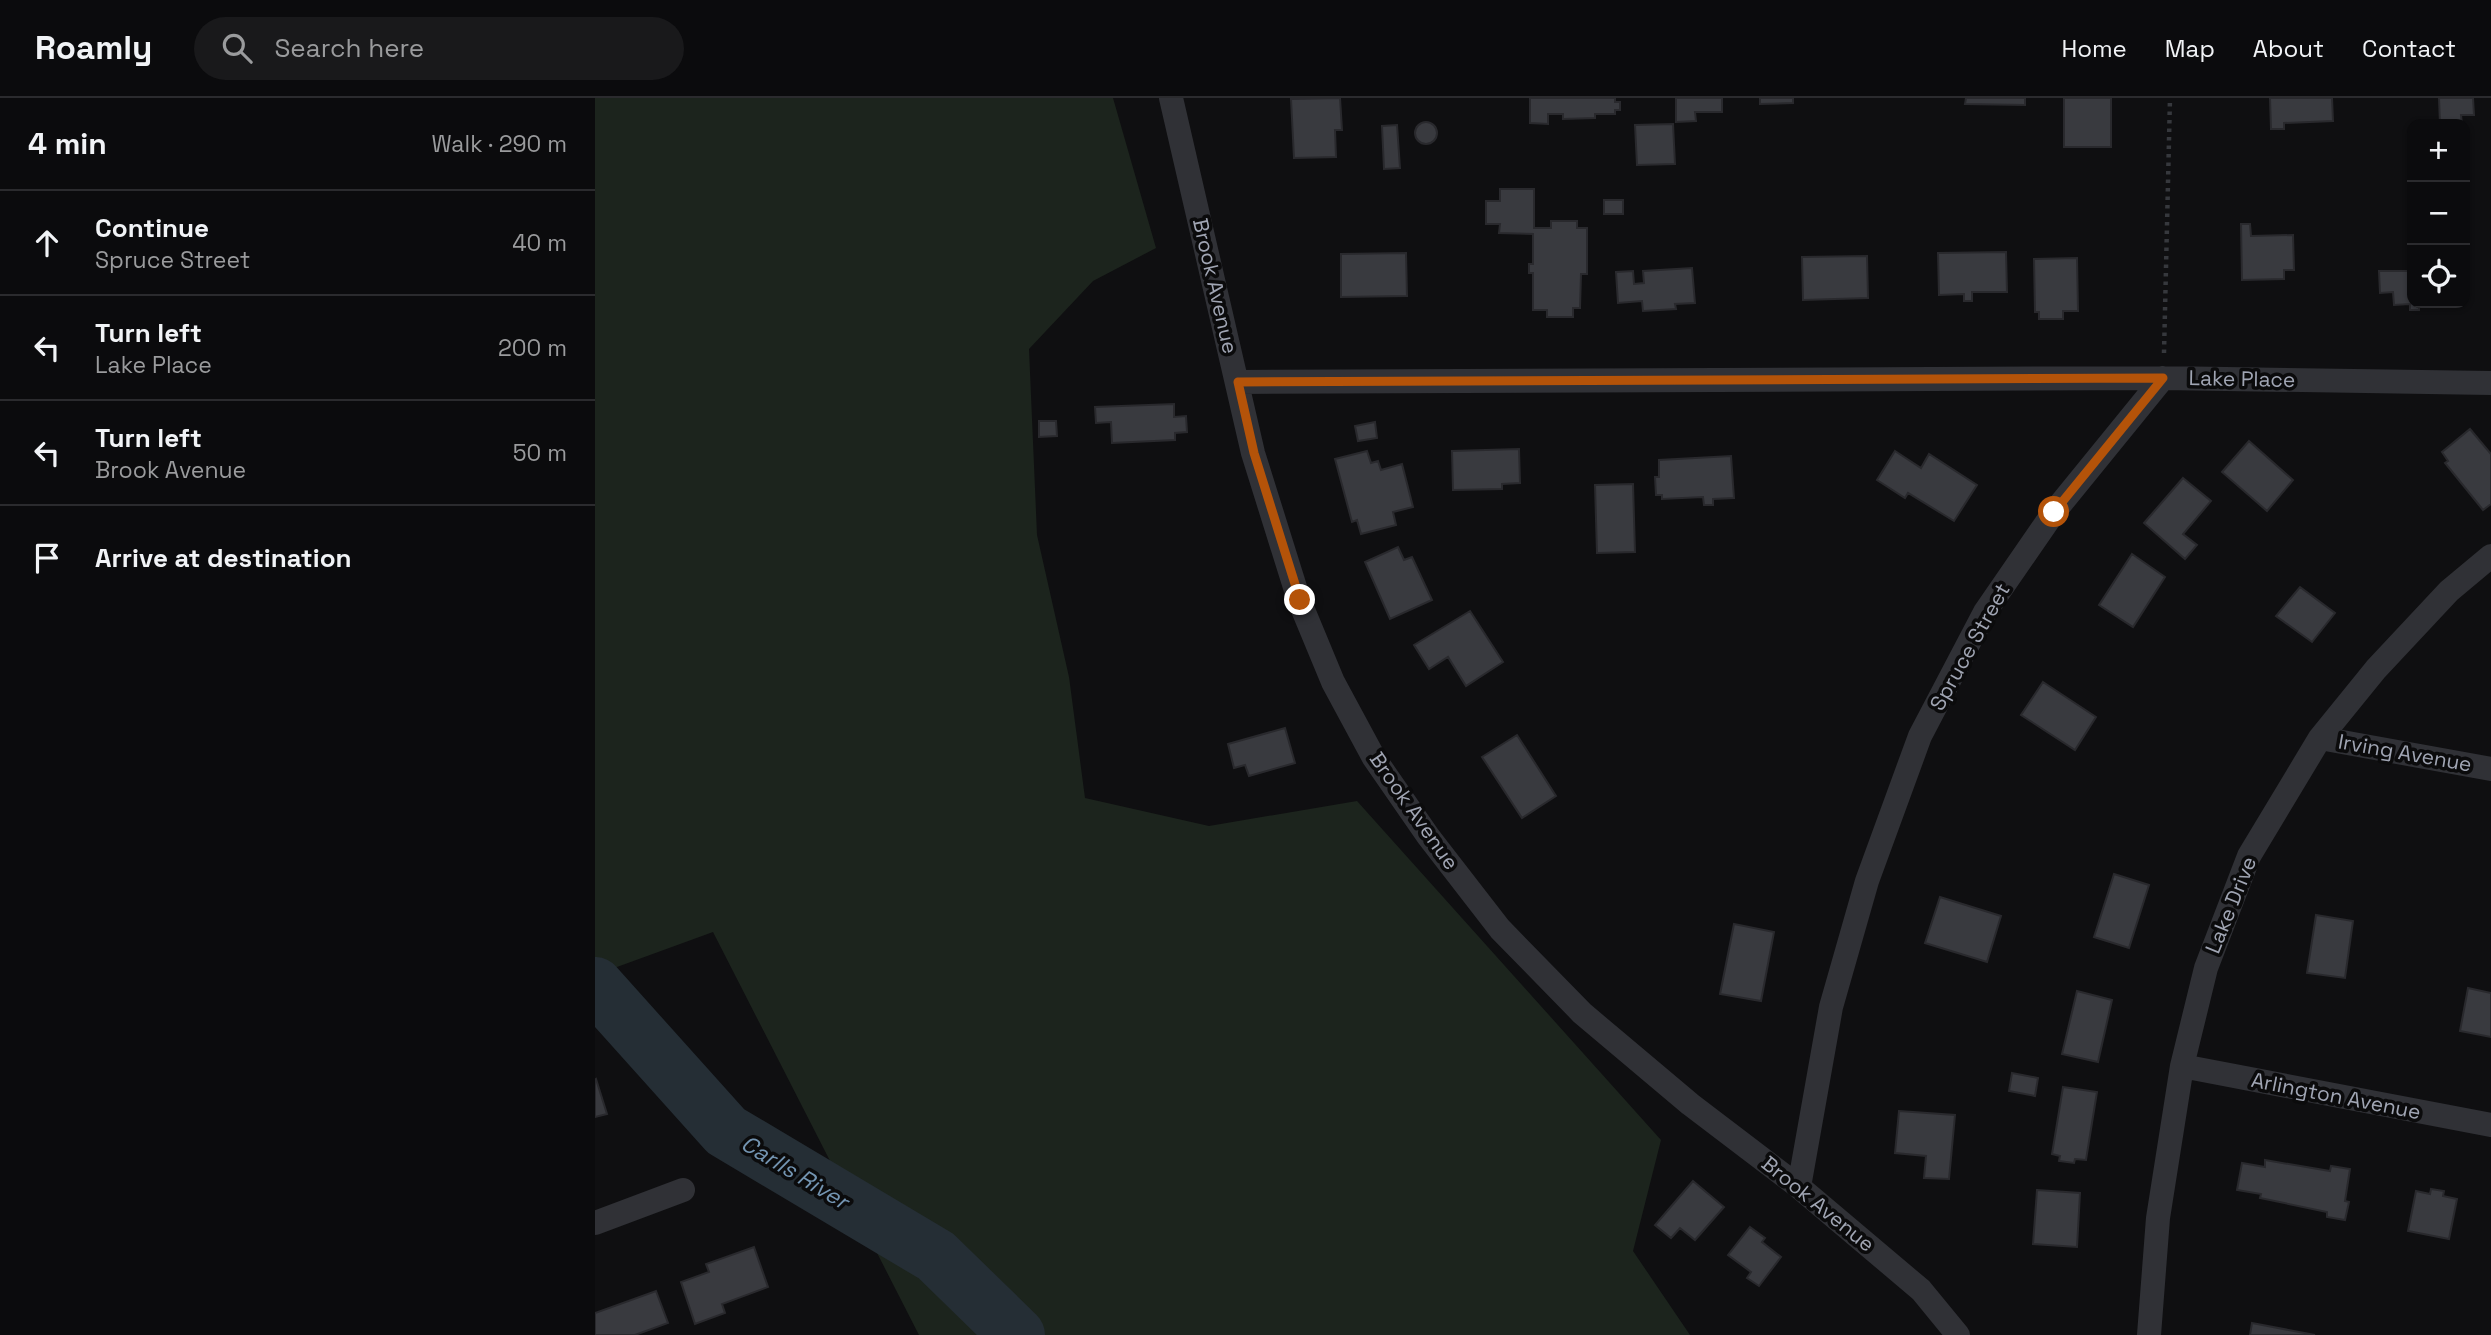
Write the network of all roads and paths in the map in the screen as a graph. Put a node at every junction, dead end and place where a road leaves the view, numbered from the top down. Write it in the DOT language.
graph roads {
  1 [pos="1171,98"];
  2 [pos="2170,98"];
  3 [pos="2163,378"];
  4 [pos="1238,382"];
  5 [pos="2491,383"];
  6 [pos="2491,556"];
  7 [pos="2320,738"];
  8 [pos="2491,769"];
  9 [pos="2182,1066"];
  10 [pos="2491,1125"];
  11 [pos="1800,1187"];
  12 [pos="683,1190"];
  13 [pos="595,1223"];
  14 [pos="1958,1335"];
  15 [pos="2149,1335"];
  1 -- 4 [label="street, Brook Avenue"];
  2 -- 3 [label="path"];
  3 -- 4 [label="street, Lake Place"];
  3 -- 5 [label="street, Lake Place"];
  3 -- 11 [label="street, Spruce Street"];
  4 -- 11 [label="street, Brook Avenue"];
  6 -- 7 [label="street, Lake Drive"];
  7 -- 8 [label="street, Irving Avenue"];
  7 -- 9 [label="street, Lake Drive"];
  9 -- 10 [label="street, Arlington Avenue"];
  9 -- 15 [label="street, Lake Drive"];
  11 -- 14 [label="street, Brook Avenue"];
  12 -- 13 [label="street"];
}
